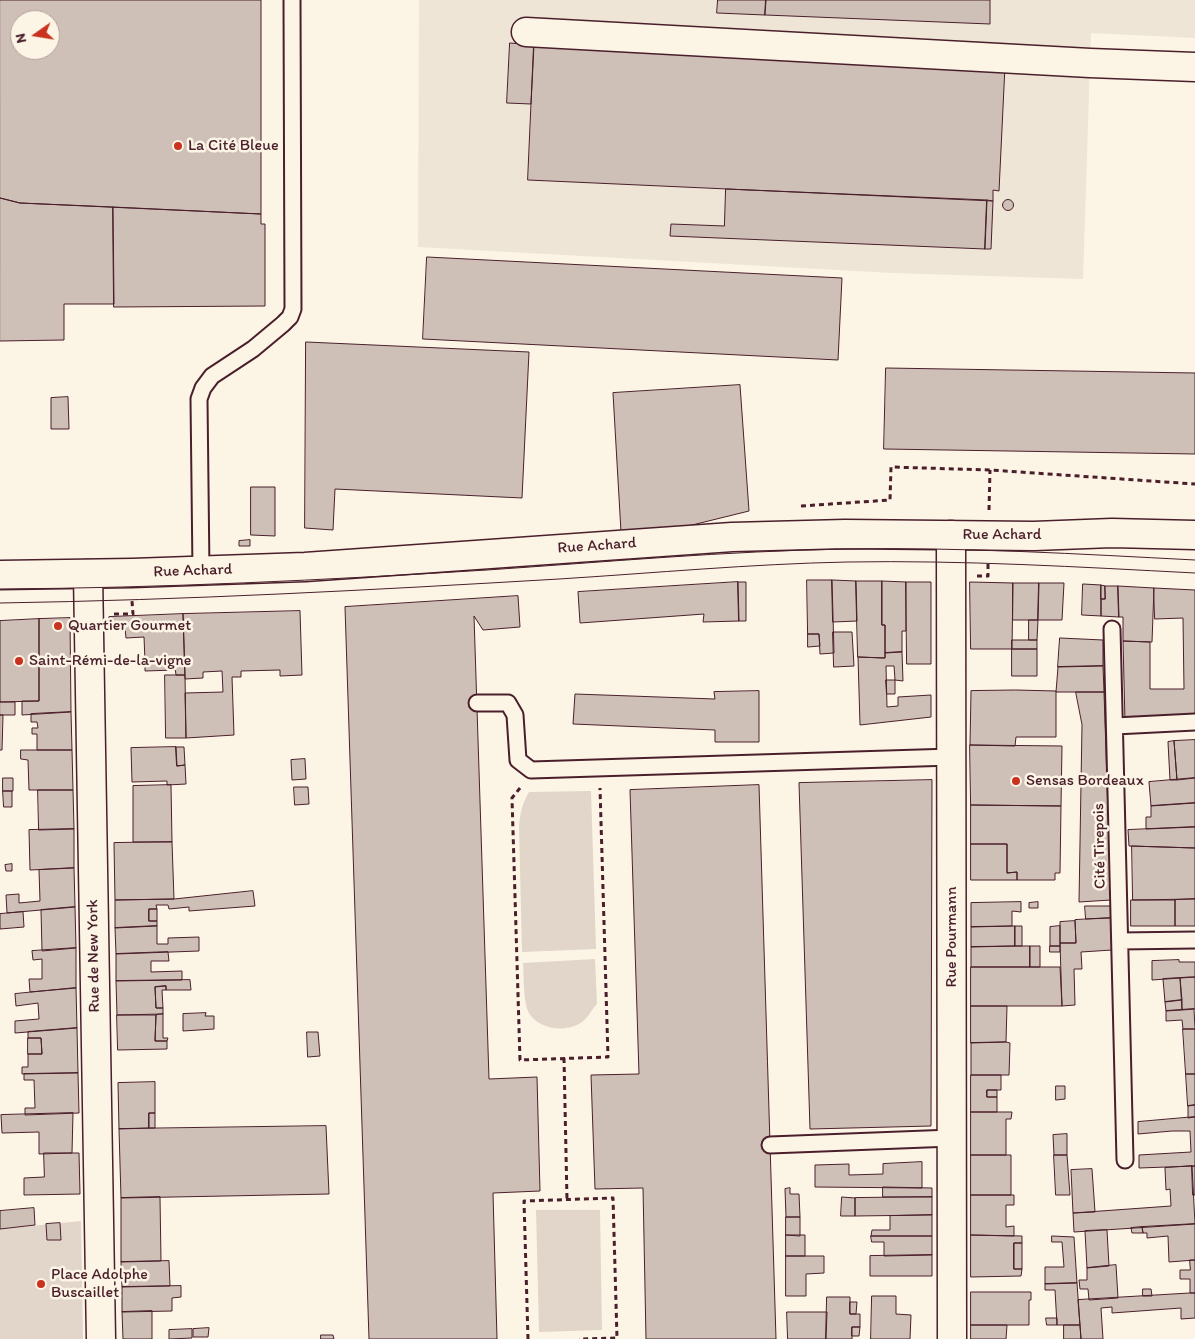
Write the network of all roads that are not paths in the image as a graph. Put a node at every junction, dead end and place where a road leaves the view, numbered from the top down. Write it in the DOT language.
graph roads {
  1 [pos="292,0"];
  2 [pos="526,32"];
  3 [pos="1195,67"];
  4 [pos="951,535"];
  5 [pos="1195,535"];
  6 [pos="201,571"];
  7 [pos="88,574"];
  8 [pos="0,575"];
  9 [pos="1112,630"];
  10 [pos="477,703"];
  11 [pos="1195,722"];
  12 [pos="1115,726"];
  13 [pos="952,757"];
  14 [pos="1195,940"];
  15 [pos="1120,941"];
  16 [pos="952,1138"];
  17 [pos="770,1145"];
  18 [pos="1125,1160"];
  19 [pos="101,1339"];
  20 [pos="952,1339"];
  1 -- 6 [label="lane"];
  2 -- 3 [label="street"];
  4 -- 5 [label="street, Rue Achard"];
  4 -- 6 [label="street, Rue Achard"];
  4 -- 13 [label="street, Rue Pourmann"];
  6 -- 7 [label="street, Rue Achard"];
  7 -- 8 [label="street, Rue Achard"];
  7 -- 19 [label="street, Rue de New York"];
  9 -- 12 [label="lane, Cité Tirepois"];
  10 -- 13 [label="lane"];
  11 -- 12 [label="lane"];
  12 -- 15 [label="lane, Cité Tirepois"];
  13 -- 16 [label="street, Rue Pourmann"];
  14 -- 15 [label="lane"];
  15 -- 18 [label="lane, Cité Tirepois"];
  16 -- 17 [label="lane"];
  16 -- 20 [label="street, Rue Pourmann"];
}
